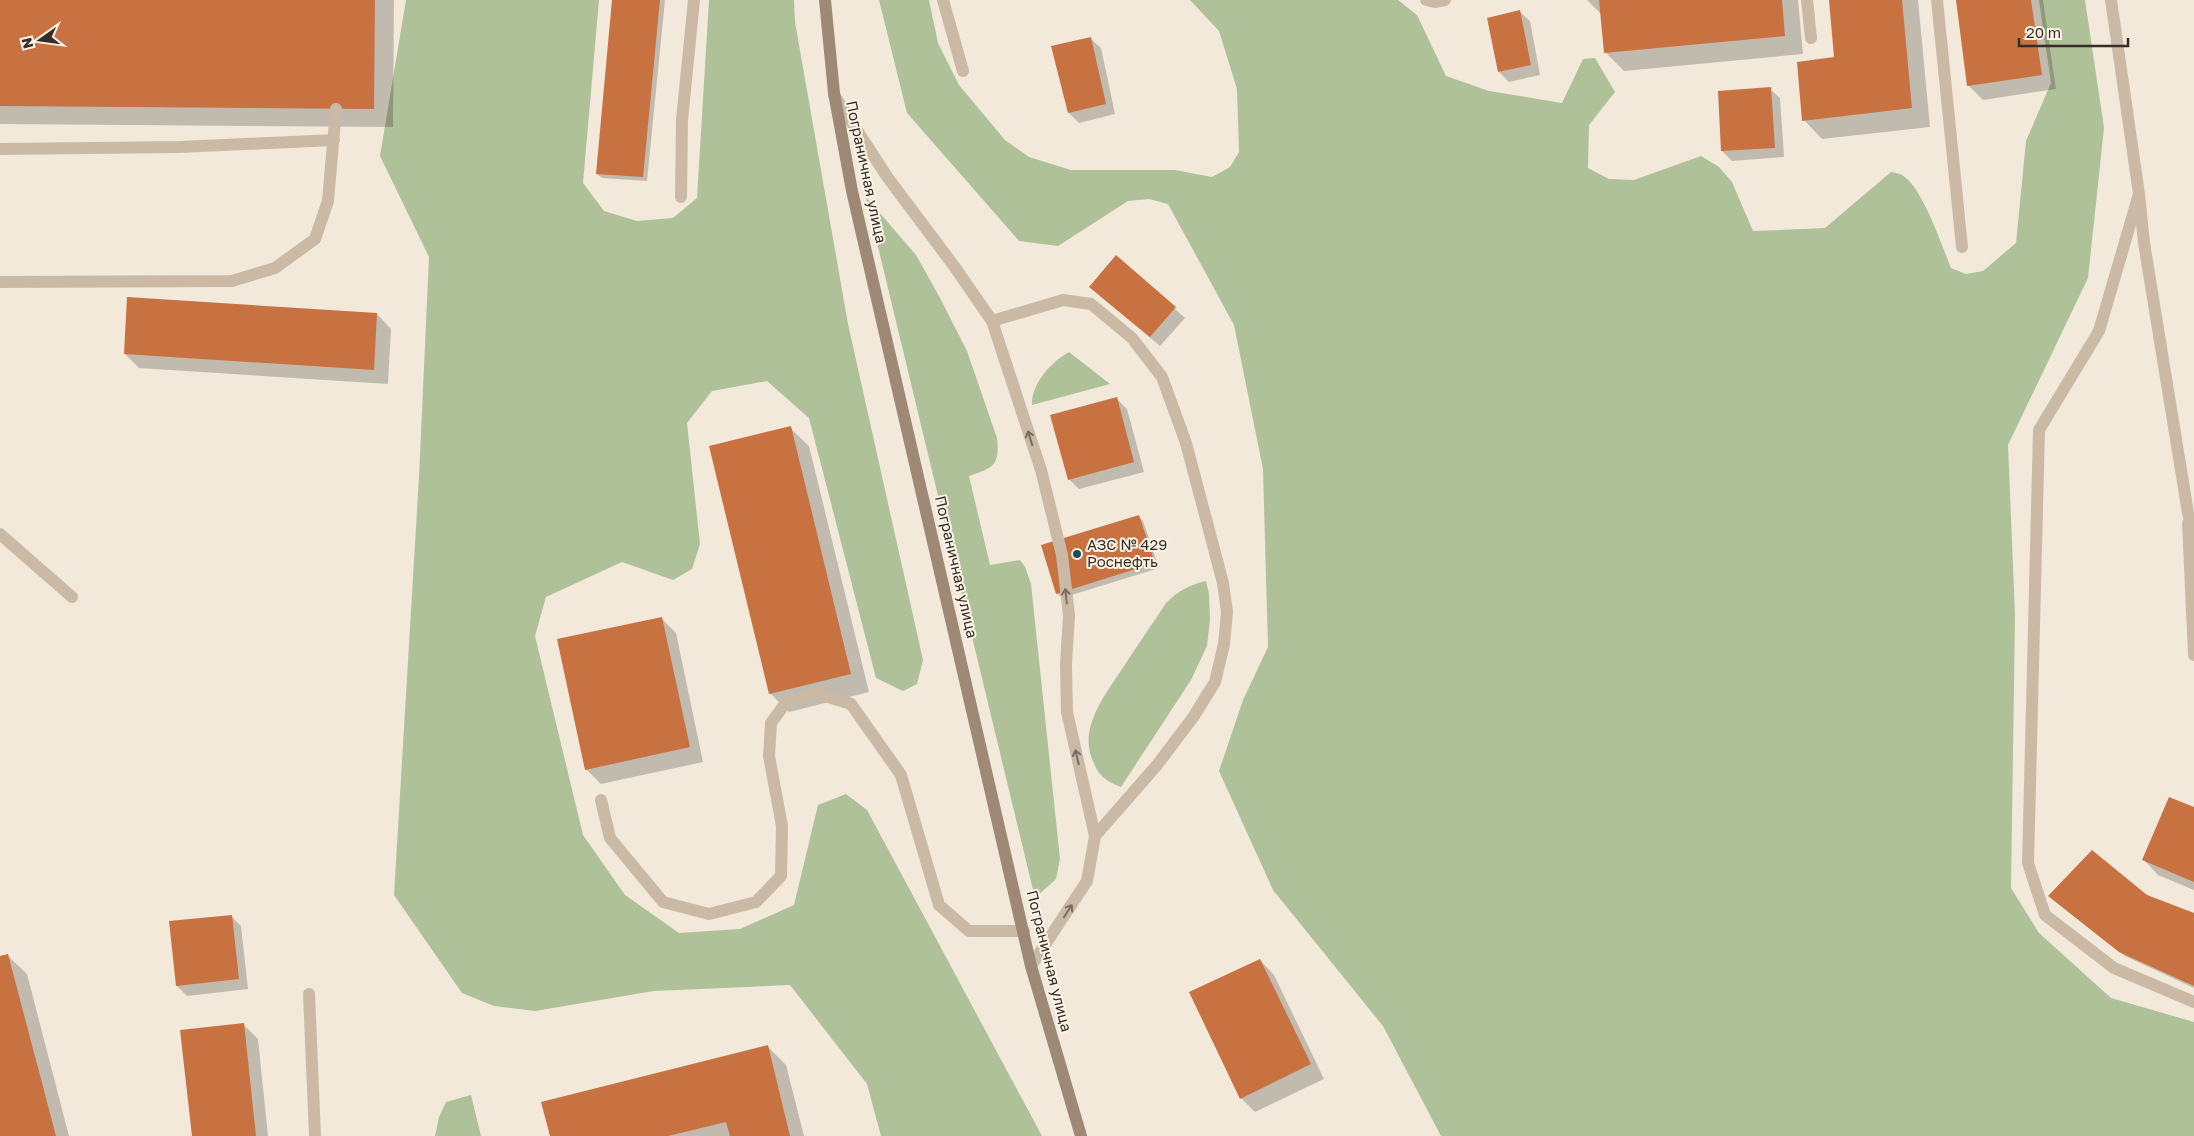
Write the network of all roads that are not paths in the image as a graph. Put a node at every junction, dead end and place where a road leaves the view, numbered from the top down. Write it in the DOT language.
graph roads {
  1 [pos="694,0"];
  2 [pos="825,0"];
  3 [pos="943,0"];
  4 [pos="1426,0"];
  5 [pos="1445,0"];
  6 [pos="1807,0"];
  7 [pos="1937,0"];
  8 [pos="2111,0"];
  9 [pos="1811,38"];
  10 [pos="963,71"];
  11 [pos="834,93"];
  12 [pos="336,109"];
  13 [pos="334,140"];
  14 [pos="0,149"];
  15 [pos="2139,194"];
  16 [pos="681,197"];
  17 [pos="1962,247"];
  18 [pos="0,282"];
  19 [pos="992,321"];
  20 [pos="2188,513"];
  21 [pos="2194,532"];
  22 [pos="0,534"];
  23 [pos="72,597"];
  24 [pos="2193,641"];
  25 [pos="2194,655"];
  26 [pos="601,800"];
  27 [pos="1095,836"];
  28 [pos="1024,931"];
  29 [pos="1031,966"];
  30 [pos="309,994"];
  31 [pos="2194,1002"];
  32 [pos="315,1136"];
  33 [pos="1080,1136"];
  1 -- 16 [label="street"];
  2 -- 11 [label="main road, Пограничная улица"];
  3 -- 10 [label="street"];
  4 -- 5 [label="street"];
  6 -- 9 [label="street"];
  7 -- 17 [label="street"];
  8 -- 15 [label="street"];
  11 -- 19 [label="street"];
  11 -- 28 [label="main road, Пограничная улица"];
  12 -- 13 [label="street"];
  13 -- 14 [label="street"];
  13 -- 18 [label="street"];
  15 -- 20 [label="street"];
  15 -- 31 [label="street"];
  27 -- 19 [label="street, one-way"];
  19 -- 27 [label="street"];
  20 -- 21 [label="street"];
  20 -- 24 [label="street"];
  22 -- 23 [label="street"];
  24 -- 25 [label="street"];
  26 -- 28 [label="street"];
  29 -- 27 [label="street, one-way"];
  28 -- 29 [label="main road, Пограничная улица"];
  29 -- 33 [label="main road, Пограничная улица"];
  30 -- 32 [label="street"];
}
